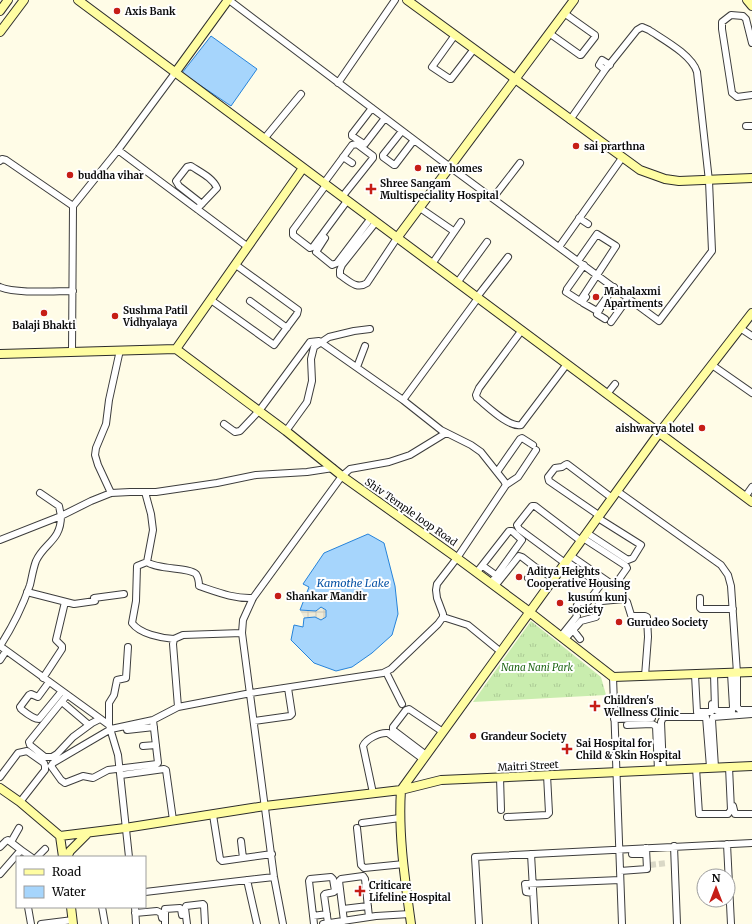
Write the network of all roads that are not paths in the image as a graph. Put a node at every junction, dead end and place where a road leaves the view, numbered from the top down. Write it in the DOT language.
graph roads {
  1 [pos="8,0"];
  2 [pos="24,0"];
  3 [pos="78,0"];
  4 [pos="228,0"];
  5 [pos="395,0"];
  6 [pos="408,0"];
  7 [pos="574,0"];
  8 [pos="747,0"];
  9 [pos="752,6"];
  10 [pos="0,11"];
  11 [pos="564,13"];
  12 [pos="750,20"];
  13 [pos="0,32"];
  14 [pos="549,33"];
  15 [pos="455,35"];
  16 [pos="752,43"];
  17 [pos="474,49"];
  18 [pos="175,73"];
  19 [pos="515,79"];
  20 [pos="338,83"];
  21 [pos="301,94"];
  22 [pos="752,97"];
  23 [pos="372,108"];
  24 [pos="385,118"];
  25 [pos="570,120"];
  26 [pos="402,131"];
  27 [pos="264,139"];
  28 [pos="414,140"];
  29 [pos="367,144"];
  30 [pos="118,150"];
  31 [pos="343,157"];
  32 [pos="622,158"];
  33 [pos="0,161"];
  34 [pos="352,163"];
  35 [pos="520,163"];
  36 [pos="450,167"];
  37 [pos="303,168"];
  38 [pos="752,178"];
  39 [pos="709,181"];
  40 [pos="325,184"];
  41 [pos="493,198"];
  42 [pos="346,200"];
  43 [pos="202,204"];
  44 [pos="73,206"];
  45 [pos="420,208"];
  46 [pos="197,209"];
  47 [pos="579,218"];
  48 [pos="373,220"];
  49 [pos="588,224"];
  50 [pos="452,230"];
  51 [pos="597,232"];
  52 [pos="397,238"];
  53 [pos="486,242"];
  54 [pos="248,247"];
  55 [pos="559,247"];
  56 [pos="508,257"];
  57 [pos="577,260"];
  58 [pos="430,262"];
  59 [pos="236,265"];
  60 [pos="584,265"];
  61 [pos="598,276"];
  62 [pos="456,282"];
  63 [pos="0,288"];
  64 [pos="614,288"];
  65 [pos="73,291"];
  66 [pos="478,298"];
  67 [pos="628,298"];
  68 [pos="211,300"];
  69 [pos="250,300"];
  70 [pos="752,313"];
  71 [pos="287,328"];
  72 [pos="740,328"];
  73 [pos="370,329"];
  74 [pos="522,330"];
  75 [pos="752,336"];
  76 [pos="322,342"];
  77 [pos="365,346"];
  78 [pos="176,349"];
  79 [pos="120,350"];
  80 [pos="72,352"];
  81 [pos="0,354"];
  82 [pos="567,364"];
  83 [pos="712,365"];
  84 [pos="357,367"];
  85 [pos="615,384"];
  86 [pos="752,393"];
  87 [pos="607,394"];
  88 [pos="403,400"];
  89 [pos="259,411"];
  90 [pos="224,424"];
  91 [pos="286,431"];
  92 [pos="446,433"];
  93 [pos="659,433"];
  94 [pos="332,468"];
  95 [pos="497,472"];
  96 [pos="342,476"];
  97 [pos="506,485"];
  98 [pos="752,487"];
  99 [pos="145,492"];
  100 [pos="40,493"];
  101 [pos="111,494"];
  102 [pos="615,495"];
  103 [pos="745,497"];
  104 [pos="752,502"];
  105 [pos="61,516"];
  106 [pos="599,517"];
  107 [pos="584,538"];
  108 [pos="0,540"];
  109 [pos="457,558"];
  110 [pos="567,560"];
  111 [pos="147,562"];
  112 [pos="482,566"];
  113 [pos="537,568"];
  114 [pos="477,572"];
  115 [pos="528,578"];
  116 [pos="554,579"];
  117 [pos="494,582"];
  118 [pos="27,592"];
  119 [pos="124,594"];
  120 [pos="253,598"];
  121 [pos="700,598"];
  122 [pos="65,602"];
  123 [pos="733,609"];
  124 [pos="530,612"];
  125 [pos="443,617"];
  126 [pos="572,630"];
  127 [pos="242,633"];
  128 [pos="563,638"];
  129 [pos="174,639"];
  130 [pos="580,639"];
  131 [pos="0,646"];
  132 [pos="128,647"];
  133 [pos="6,651"];
  134 [pos="501,652"];
  135 [pos="0,660"];
  136 [pos="386,672"];
  137 [pos="752,672"];
  138 [pos="734,673"];
  139 [pos="712,674"];
  140 [pos="694,675"];
  141 [pos="645,676"];
  142 [pos="613,677"];
  143 [pos="43,678"];
  144 [pos="49,682"];
  145 [pos="288,688"];
  146 [pos="64,693"];
  147 [pos="251,693"];
  148 [pos="62,702"];
  149 [pos="402,704"];
  150 [pos="178,707"];
  151 [pos="752,710"];
  152 [pos="752,714"];
  153 [pos="676,715"];
  154 [pos="652,718"];
  155 [pos="100,719"];
  156 [pos="614,719"];
  157 [pos="153,720"];
  158 [pos="254,721"];
  159 [pos="89,725"];
  160 [pos="627,725"];
  161 [pos="110,727"];
  162 [pos="154,728"];
  163 [pos="127,730"];
  164 [pos="443,732"];
  165 [pos="156,745"];
  166 [pos="143,746"];
  167 [pos="425,757"];
  168 [pos="752,766"];
  169 [pos="713,767"];
  170 [pos="730,767"];
  171 [pos="696,768"];
  172 [pos="660,770"];
  173 [pos="120,772"];
  174 [pos="616,772"];
  175 [pos="547,775"];
  176 [pos="0,777"];
  177 [pos="500,777"];
  178 [pos="0,788"];
  179 [pos="401,790"];
  180 [pos="373,793"];
  181 [pos="20,802"];
  182 [pos="265,806"];
  183 [pos="501,810"];
  184 [pos="752,814"];
  185 [pos="213,815"];
  186 [pos="507,817"];
  187 [pos="400,818"];
  188 [pos="173,820"];
  189 [pos="362,823"];
  190 [pos="19,828"];
  191 [pos="126,828"];
  192 [pos="357,828"];
  193 [pos="88,833"];
  194 [pos="60,836"];
  195 [pos="241,841"];
  196 [pos="11,842"];
  197 [pos="752,843"];
  198 [pos="727,844"];
  199 [pos="674,846"];
  200 [pos="0,847"];
  201 [pos="44,848"];
  202 [pos="21,850"];
  203 [pos="619,850"];
  204 [pos="647,850"];
  205 [pos="272,854"];
  206 [pos="531,854"];
  207 [pos="632,854"];
  208 [pos="30,856"];
  209 [pos="39,856"];
  210 [pos="64,856"];
  211 [pos="67,856"];
  212 [pos="129,856"];
  213 [pos="244,858"];
  214 [pos="404,864"];
  215 [pos="650,864"];
  216 [pos="620,871"];
  217 [pos="0,874"];
  218 [pos="274,877"];
  219 [pos="247,880"];
  220 [pos="620,880"];
  221 [pos="533,884"];
  222 [pos="146,892"];
  223 [pos="368,906"];
  224 [pos="28,908"];
  225 [pos="71,908"];
  226 [pos="102,908"];
  227 [pos="343,909"];
  228 [pos="135,910"];
  229 [pos="327,914"];
  230 [pos="410,914"];
  231 [pos="37,916"];
  232 [pos="313,916"];
  233 [pos="369,917"];
  234 [pos="31,921"];
  235 [pos="344,921"];
  236 [pos="73,922"];
  237 [pos="41,924"];
  238 [pos="105,924"];
  239 [pos="136,924"];
  240 [pos="162,924"];
  241 [pos="165,924"];
  242 [pos="182,924"];
  243 [pos="186,924"];
  244 [pos="205,924"];
  245 [pos="257,924"];
  246 [pos="283,924"];
  247 [pos="314,924"];
  248 [pos="328,924"];
  249 [pos="411,924"];
  250 [pos="479,924"];
  251 [pos="534,924"];
  252 [pos="622,924"];
  253 [pos="677,924"];
  254 [pos="731,924"];
  1 -- 10 [label="street"];
  2 -- 13 [label="street"];
  3 -- 18 [label="street"];
  4 -- 18 [label="street"];
  4 -- 20 [label="street"];
  5 -- 20 [label="street"];
  6 -- 15 [label="street"];
  7 -- 11 [label="street"];
  8 -- 9 [label="street"];
  11 -- 14 [label="street"];
  11 -- 14 [label="street"];
  12 -- 16 [label="street"];
  12 -- 22 [label="street"];
  14 -- 19 [label="street"];
  15 -- 17 [label="street"];
  15 -- 17 [label="street"];
  17 -- 19 [label="street"];
  18 -- 27 [label="street"];
  18 -- 30 [label="street"];
  19 -- 25 [label="street"];
  19 -- 36 [label="street"];
  20 -- 23 [label="street"];
  21 -- 27 [label="street"];
  23 -- 24 [label="street"];
  23 -- 24 [label="street"];
  24 -- 26 [label="street"];
  24 -- 29 [label="street"];
  25 -- 32 [label="street"];
  25 -- 39 [label="street"];
  26 -- 28 [label="street"];
  26 -- 28 [label="street"];
  27 -- 37 [label="street"];
  28 -- 36 [label="street"];
  30 -- 44 [label="street"];
  30 -- 46 [label="street"];
  31 -- 34 [label="street"];
  31 -- 40 [label="street"];
  31 -- 42 [label="street"];
  32 -- 39 [label="street"];
  32 -- 47 [label="street"];
  33 -- 44 [label="street"];
  35 -- 41 [label="street"];
  36 -- 41 [label="street"];
  36 -- 45 [label="street"];
  37 -- 40 [label="street"];
  37 -- 54 [label="street"];
  38 -- 39 [label="street"];
  39 -- 67 [label="street"];
  40 -- 42 [label="street"];
  40 -- 42 [label="street"];
  41 -- 55 [label="street"];
  42 -- 48 [label="street"];
  42 -- 48 [label="street"];
  43 -- 43 [label="street"];
  43 -- 46 [label="street"];
  44 -- 65 [label="street"];
  45 -- 50 [label="street"];
  45 -- 52 [label="street"];
  46 -- 54 [label="street"];
  47 -- 49 [label="street"];
  47 -- 55 [label="street"];
  48 -- 52 [label="street"];
  48 -- 52 [label="street"];
  50 -- 58 [label="street"];
  50 -- 58 [label="street"];
  51 -- 57 [label="street"];
  52 -- 58 [label="street"];
  53 -- 62 [label="street"];
  54 -- 59 [label="street"];
  55 -- 57 [label="street"];
  56 -- 66 [label="street"];
  57 -- 60 [label="street"];
  57 -- 61 [label="street"];
  58 -- 62 [label="street"];
  59 -- 68 [label="street"];
  59 -- 71 [label="street"];
  60 -- 61 [label="street"];
  60 -- 61 [label="street"];
  61 -- 64 [label="street"];
  61 -- 64 [label="street"];
  62 -- 66 [label="street"];
  63 -- 65 [label="street"];
  64 -- 67 [label="street"];
  64 -- 67 [label="street"];
  65 -- 80 [label="street"];
  66 -- 74 [label="street"];
  66 -- 88 [label="street"];
  68 -- 71 [label="street"];
  68 -- 78 [label="street"];
  69 -- 71 [label="street"];
  70 -- 72 [label="street"];
  72 -- 75 [label="street"];
  72 -- 83 [label="street"];
  73 -- 76 [label="street"];
  74 -- 82 [label="street"];
  74 -- 82 [label="street"];
  76 -- 84 [label="street"];
  76 -- 89 [label="street"];
  76 -- 91 [label="street"];
  77 -- 84 [label="street"];
  78 -- 79 [label="street"];
  78 -- 89 [label="street, Shiv Temple loop Road"];
  79 -- 80 [label="street"];
  79 -- 101 [label="street"];
  80 -- 81 [label="street"];
  82 -- 87 [label="street"];
  83 -- 86 [label="street"];
  83 -- 93 [label="street"];
  84 -- 88 [label="street"];
  85 -- 87 [label="street"];
  87 -- 93 [label="street"];
  88 -- 92 [label="street"];
  89 -- 90 [label="street"];
  89 -- 91 [label="street, Shiv Temple loop Road"];
  91 -- 94 [label="street, Shiv Temple loop Road"];
  92 -- 95 [label="street"];
  92 -- 96 [label="street"];
  93 -- 102 [label="street"];
  93 -- 103 [label="street"];
  94 -- 96 [label="street, Shiv Temple loop Road"];
  94 -- 99 [label="street"];
  95 -- 97 [label="street"];
  95 -- 97 [label="street"];
  96 -- 109 [label="street, Shiv Temple loop Road"];
  96 -- 120 [label="street"];
  97 -- 109 [label="street"];
  98 -- 103 [label="street"];
  99 -- 101 [label="street"];
  99 -- 111 [label="street"];
  100 -- 105 [label="street"];
  101 -- 105 [label="street"];
  102 -- 106 [label="street"];
  102 -- 106 [label="street"];
  102 -- 123 [label="street"];
  103 -- 104 [label="street"];
  105 -- 108 [label="street"];
  105 -- 118 [label="street"];
  106 -- 107 [label="street"];
  106 -- 107 [label="street"];
  107 -- 110 [label="street"];
  107 -- 110 [label="street"];
  107 -- 110 [label="street"];
  109 -- 114 [label="street"];
  109 -- 125 [label="street, Shiv Temple loop Road"];
  110 -- 116 [label="street"];
  110 -- 128 [label="street"];
  111 -- 120 [label="street"];
  111 -- 129 [label="street"];
  112 -- 114 [label="street"];
  112 -- 117 [label="street"];
  112 -- 117 [label="street"];
  113 -- 116 [label="street"];
  114 -- 117 [label="street"];
  115 -- 117 [label="street"];
  116 -- 124 [label="street"];
  117 -- 124 [label="street"];
  118 -- 122 [label="street"];
  118 -- 131 [label="street"];
  119 -- 122 [label="street"];
  120 -- 127 [label="street"];
  121 -- 123 [label="street"];
  122 -- 143 [label="street"];
  123 -- 138 [label="street"];
  124 -- 128 [label="street"];
  124 -- 134 [label="street"];
  125 -- 134 [label="street"];
  125 -- 136 [label="street"];
  126 -- 128 [label="street"];
  126 -- 130 [label="street"];
  126 -- 141 [label="street"];
  127 -- 129 [label="street"];
  127 -- 147 [label="street"];
  128 -- 142 [label="street"];
  129 -- 150 [label="street"];
  131 -- 133 [label="street"];
  132 -- 161 [label="street"];
  133 -- 135 [label="street"];
  133 -- 143 [label="street"];
  134 -- 164 [label="street"];
  136 -- 145 [label="street"];
  136 -- 149 [label="street"];
  137 -- 138 [label="street"];
  138 -- 139 [label="street"];
  138 -- 139 [label="street"];
  138 -- 151 [label="street"];
  139 -- 140 [label="street"];
  139 -- 140 [label="street"];
  140 -- 141 [label="street"];
  140 -- 153 [label="street"];
  141 -- 142 [label="street"];
  142 -- 156 [label="street"];
  143 -- 144 [label="street"];
  144 -- 146 [label="street"];
  144 -- 146 [label="street"];
  145 -- 147 [label="street"];
  145 -- 158 [label="street"];
  146 -- 148 [label="street"];
  146 -- 155 [label="street"];
  147 -- 150 [label="street"];
  147 -- 158 [label="street"];
  148 -- 159 [label="street"];
  148 -- 159 [label="street"];
  150 -- 157 [label="street"];
  152 -- 169 [label="street"];
  154 -- 156 [label="street"];
  155 -- 159 [label="street"];
  155 -- 161 [label="street"];
  156 -- 174 [label="street"];
  157 -- 161 [label="street"];
  157 -- 162 [label="street"];
  158 -- 182 [label="street"];
  160 -- 172 [label="street"];
  161 -- 173 [label="street"];
  161 -- 173 [label="street"];
  162 -- 163 [label="street"];
  162 -- 165 [label="street"];
  164 -- 167 [label="street"];
  164 -- 167 [label="street"];
  165 -- 166 [label="street"];
  165 -- 173 [label="street"];
  167 -- 179 [label="street"];
  167 -- 180 [label="street"];
  168 -- 170 [label="street, Maitri Street"];
  169 -- 170 [label="street, Maitri Street"];
  169 -- 171 [label="street, Maitri Street"];
  169 -- 172 [label="street"];
  170 -- 171 [label="street"];
  170 -- 184 [label="street"];
  171 -- 172 [label="street, Maitri Street"];
  172 -- 174 [label="street, Maitri Street"];
  173 -- 188 [label="street"];
  173 -- 191 [label="street"];
  174 -- 175 [label="street, Maitri Street"];
  174 -- 203 [label="street"];
  175 -- 177 [label="street, Maitri Street"];
  175 -- 186 [label="street"];
  176 -- 181 [label="street"];
  177 -- 179 [label="street, Maitri Street"];
  177 -- 183 [label="street"];
  178 -- 181 [label="street"];
  179 -- 180 [label="street, Maitri Street"];
  179 -- 187 [label="street"];
  180 -- 182 [label="street, Maitri Street"];
  181 -- 194 [label="street"];
  182 -- 185 [label="street, Maitri Street"];
  182 -- 205 [label="street"];
  185 -- 188 [label="street, Maitri Street"];
  185 -- 213 [label="street"];
  187 -- 189 [label="street"];
  187 -- 214 [label="street"];
  188 -- 191 [label="street, Maitri Street"];
  190 -- 196 [label="street"];
  191 -- 193 [label="street, Maitri Street"];
  191 -- 212 [label="street"];
  192 -- 214 [label="street"];
  193 -- 194 [label="street, Maitri Street"];
  193 -- 211 [label="street"];
  194 -- 210 [label="street"];
  195 -- 213 [label="street"];
  196 -- 200 [label="street"];
  196 -- 202 [label="street"];
  197 -- 198 [label="street"];
  198 -- 199 [label="street"];
  198 -- 254 [label="street"];
  199 -- 204 [label="street"];
  199 -- 253 [label="street"];
  201 -- 209 [label="street"];
  202 -- 208 [label="street"];
  202 -- 217 [label="street"];
  203 -- 204 [label="street"];
  203 -- 206 [label="street"];
  203 -- 216 [label="street"];
  204 -- 207 [label="street"];
  204 -- 215 [label="street"];
  204 -- 216 [label="street"];
  205 -- 213 [label="street"];
  205 -- 218 [label="street"];
  206 -- 221 [label="street"];
  206 -- 250 [label="street"];
  214 -- 230 [label="street"];
  216 -- 220 [label="street"];
  218 -- 219 [label="street"];
  218 -- 246 [label="street"];
  219 -- 222 [label="street"];
  219 -- 245 [label="street"];
  220 -- 221 [label="street"];
  220 -- 252 [label="street"];
  221 -- 251 [label="street"];
  223 -- 227 [label="street"];
  223 -- 227 [label="street"];
  223 -- 233 [label="street"];
  224 -- 234 [label="street"];
  225 -- 236 [label="street"];
  226 -- 238 [label="street"];
  227 -- 235 [label="street"];
  228 -- 239 [label="street"];
  228 -- 240 [label="street"];
  229 -- 232 [label="street"];
  229 -- 232 [label="street"];
  229 -- 248 [label="street"];
  230 -- 233 [label="street"];
  230 -- 249 [label="street"];
  231 -- 234 [label="street"];
  232 -- 247 [label="street"];
  233 -- 235 [label="street"];
  235 -- 248 [label="street"];
  236 -- 237 [label="street"];
  241 -- 242 [label="street"];
  243 -- 244 [label="street"];
}
